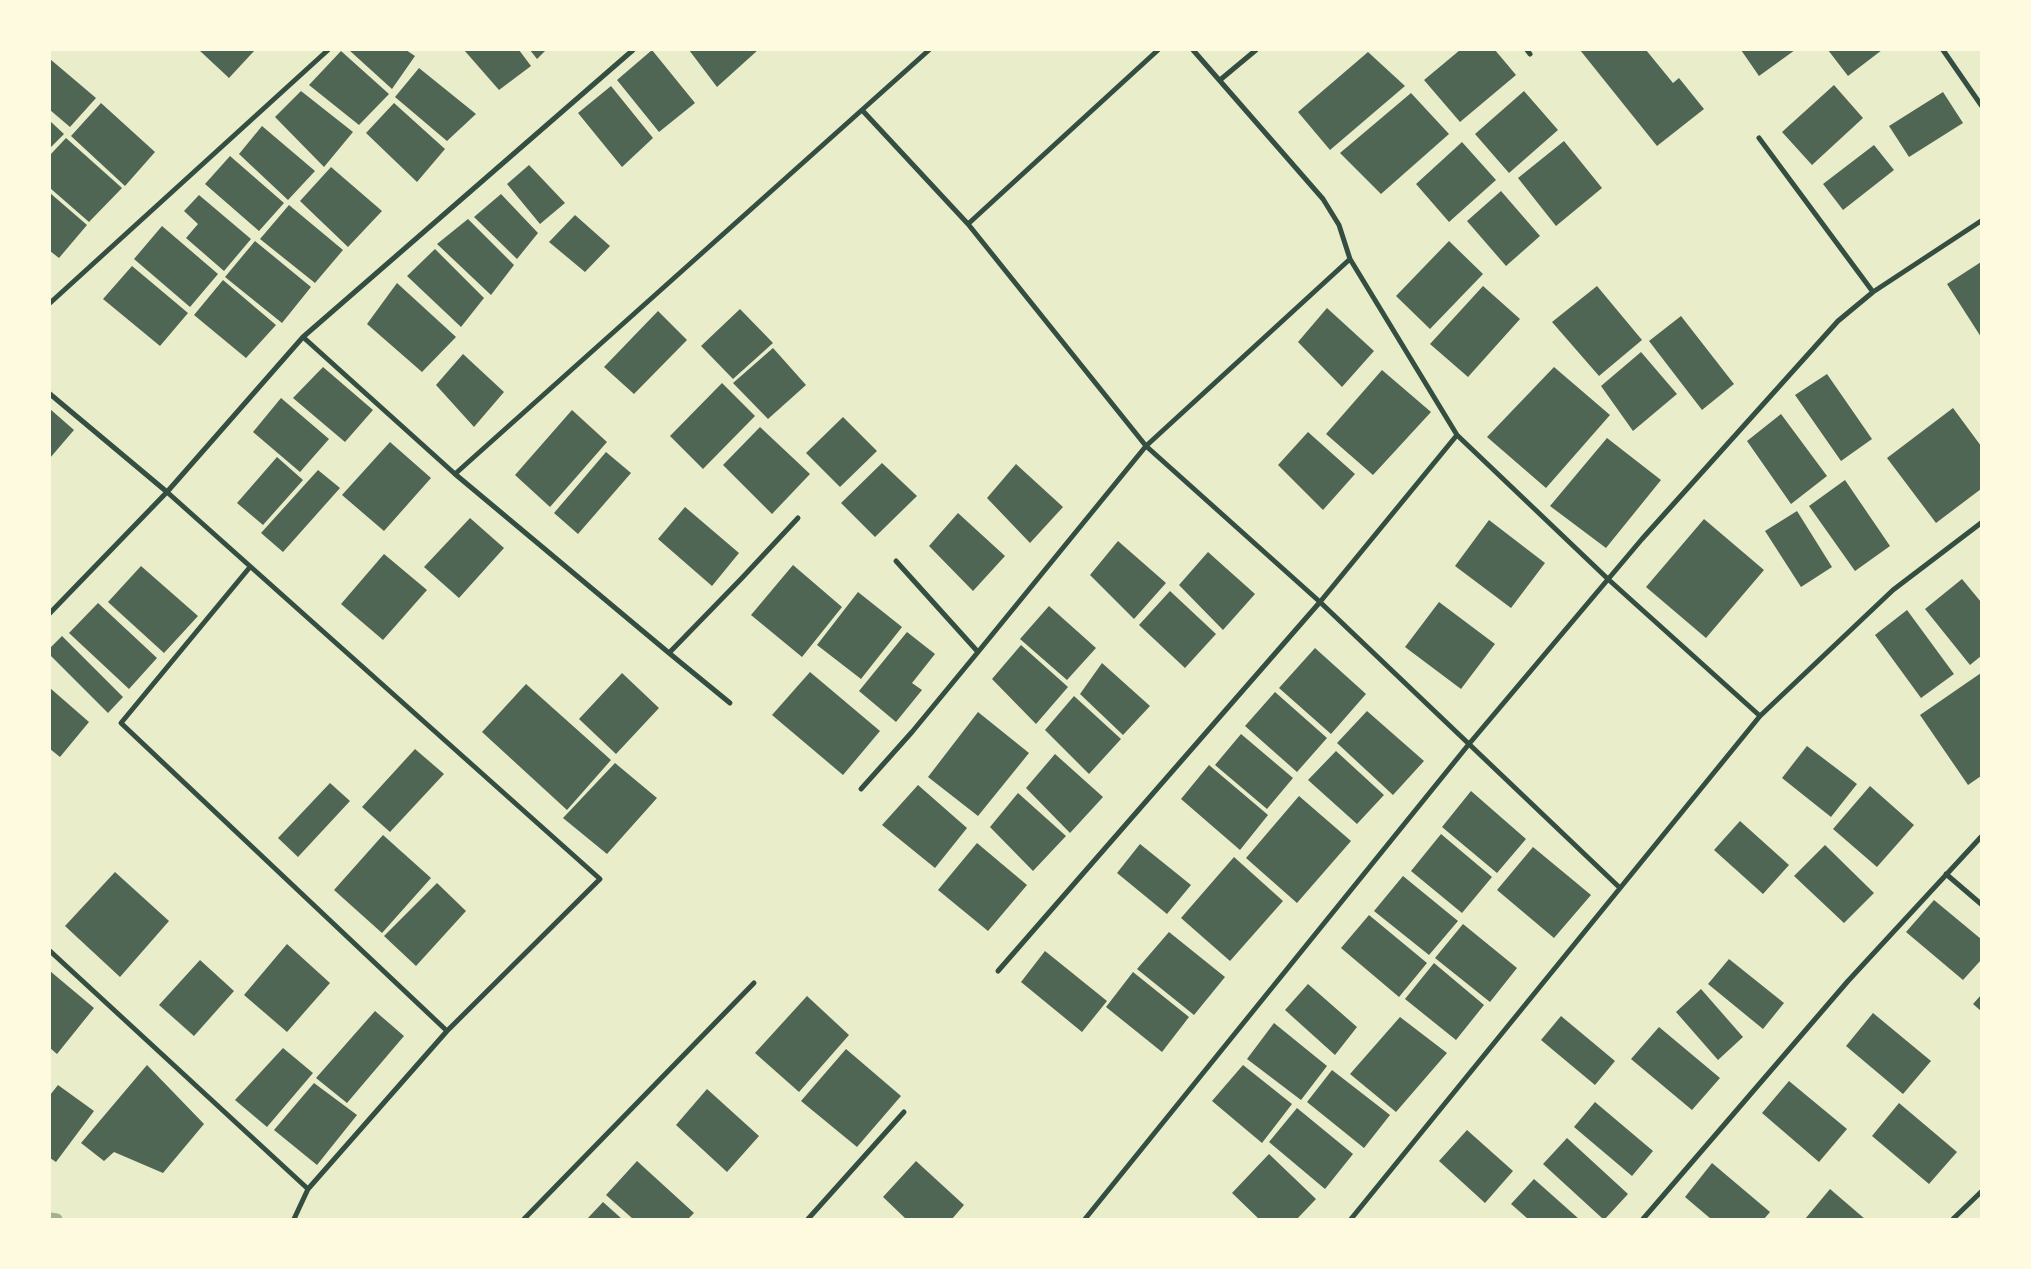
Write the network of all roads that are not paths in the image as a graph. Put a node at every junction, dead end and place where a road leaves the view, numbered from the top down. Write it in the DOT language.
graph roads {
  1 [pos="328,50"];
  2 [pos="634,50"];
  3 [pos="929,50"];
  4 [pos="1158,50"];
  5 [pos="1193,50"];
  6 [pos="1256,50"];
  7 [pos="1943,50"];
  8 [pos="1220,80"];
  9 [pos="1981,105"];
  10 [pos="862,110"];
  11 [pos="1759,138"];
  12 [pos="1981,221"];
  13 [pos="968,224"];
  14 [pos="1350,259"];
  15 [pos="1873,292"];
  16 [pos="50,303"];
  17 [pos="303,337"];
  18 [pos="50,394"];
  19 [pos="1457,435"];
  20 [pos="1146,446"];
  21 [pos="455,474"];
  22 [pos="167,492"];
  23 [pos="798,518"];
  24 [pos="1981,524"];
  25 [pos="896,561"];
  26 [pos="250,567"];
  27 [pos="1609,580"];
  28 [pos="1320,602"];
  29 [pos="50,613"];
  30 [pos="978,652"];
  31 [pos="669,653"];
  32 [pos="730,703"];
  33 [pos="1760,716"];
  34 [pos="1468,744"];
  35 [pos="861,789"];
  36 [pos="1981,836"];
  37 [pos="1946,874"];
  38 [pos="1620,888"];
  39 [pos="1981,904"];
  40 [pos="50,951"];
  41 [pos="998,971"];
  42 [pos="754,984"];
  43 [pos="447,1031"];
  44 [pos="904,1112"];
  45 [pos="308,1189"];
  46 [pos="1981,1192"];
  47 [pos="294,1219"];
  48 [pos="524,1219"];
  49 [pos="808,1219"];
  50 [pos="1085,1219"];
  51 [pos="1351,1219"];
  52 [pos="1643,1219"];
  53 [pos="1953,1219"];
  1 -- 16 [label="street"];
  2 -- 17 [label="street"];
  3 -- 10 [label="street"];
  4 -- 13 [label="street"];
  5 -- 8 [label="street"];
  6 -- 8 [label="street"];
  7 -- 9 [label="street"];
  8 -- 14 [label="street"];
  10 -- 13 [label="street"];
  10 -- 21 [label="street"];
  11 -- 15 [label="street"];
  12 -- 15 [label="street"];
  13 -- 20 [label="street"];
  14 -- 19 [label="street"];
  14 -- 20 [label="street"];
  15 -- 27 [label="street"];
  17 -- 21 [label="street"];
  17 -- 22 [label="street"];
  18 -- 22 [label="street"];
  19 -- 27 [label="street"];
  19 -- 28 [label="street"];
  20 -- 28 [label="street"];
  20 -- 30 [label="street"];
  21 -- 31 [label="street"];
  22 -- 26 [label="street"];
  22 -- 29 [label="street"];
  23 -- 31 [label="street"];
  24 -- 33 [label="street"];
  25 -- 30 [label="street"];
  26 -- 43 [label="street"];
  26 -- 43 [label="street"];
  27 -- 33 [label="street"];
  27 -- 34 [label="street"];
  28 -- 34 [label="street"];
  28 -- 41 [label="street"];
  30 -- 35 [label="street"];
  31 -- 32 [label="street"];
  33 -- 38 [label="street"];
  34 -- 38 [label="street"];
  34 -- 50 [label="street"];
  36 -- 37 [label="street"];
  37 -- 39 [label="street"];
  37 -- 52 [label="street"];
  38 -- 51 [label="street"];
  40 -- 45 [label="street"];
  42 -- 48 [label="street"];
  43 -- 45 [label="street"];
  44 -- 49 [label="street"];
  45 -- 47 [label="street"];
  46 -- 53 [label="street"];
}
